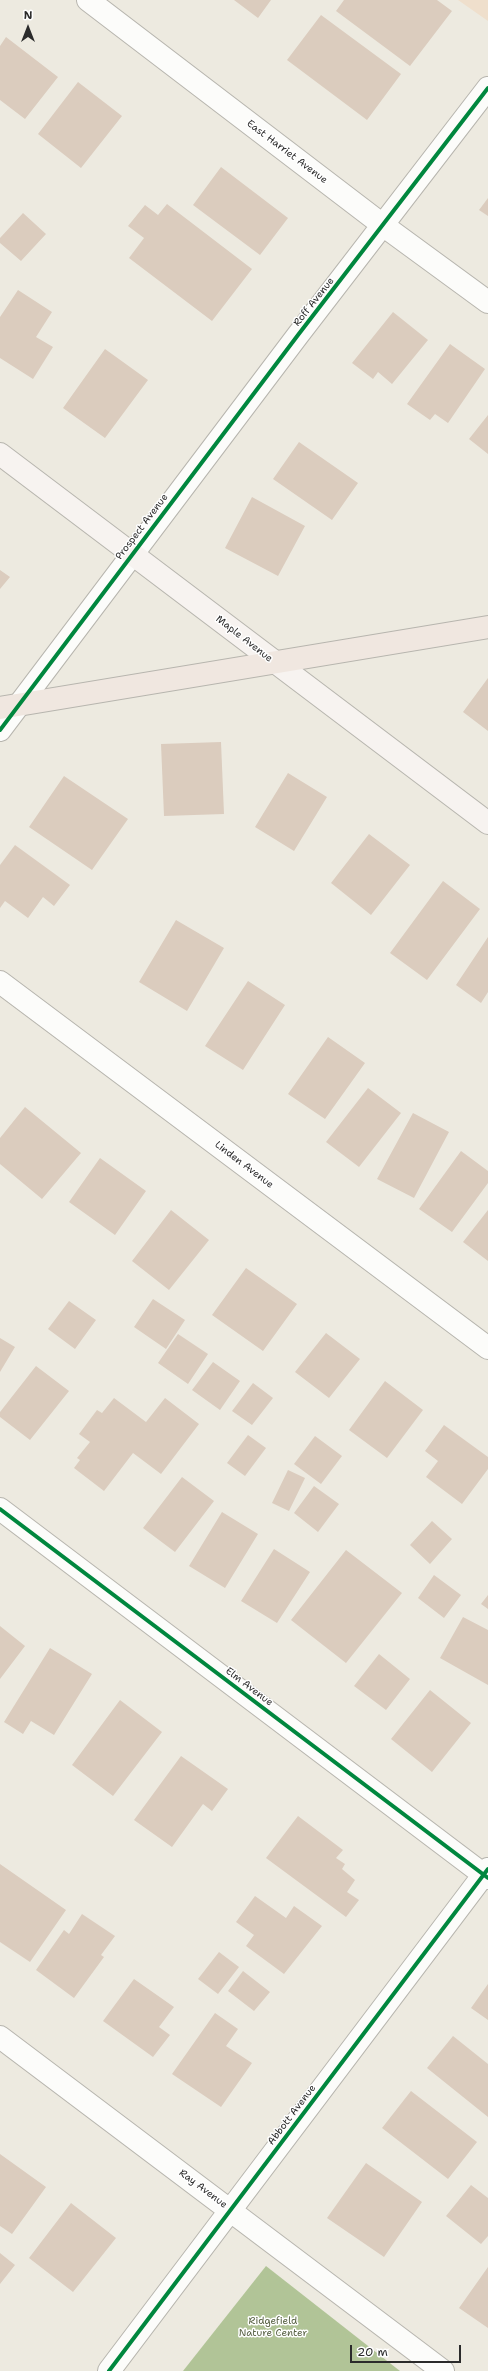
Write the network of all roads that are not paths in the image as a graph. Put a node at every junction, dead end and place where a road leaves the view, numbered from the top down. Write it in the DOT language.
graph roads {
  1 [pos="88,0"];
  2 [pos="488,88"];
  3 [pos="384,226"];
  4 [pos="488,302"];
  5 [pos="298,335"];
  6 [pos="0,454"];
  7 [pos="132,554"];
  8 [pos="488,627"];
  9 [pos="274,662"];
  10 [pos="10,706"];
  11 [pos="0,730"];
  12 [pos="488,824"];
  13 [pos="0,982"];
  14 [pos="488,1348"];
  15 [pos="0,1509"];
  16 [pos="487,1874"];
  17 [pos="0,2037"];
  18 [pos="230,2209"];
  19 [pos="109,2371"];
  20 [pos="443,2371"];
  1 -- 3 [label="street, East Harriet Avenue"];
  2 -- 3 [label="street, Roff Avenue"];
  3 -- 4 [label="street, East Harriet Avenue"];
  3 -- 5 [label="street, Roff Avenue"];
  5 -- 7 [label="street, Prospect Avenue"];
  6 -- 7 [label="street, Maple Avenue"];
  7 -- 9 [label="street, Maple Avenue"];
  7 -- 10 [label="street, Prospect Avenue"];
  8 -- 9 [label="main road"];
  9 -- 10 [label="main road"];
  9 -- 12 [label="street, Maple Avenue"];
  10 -- 11 [label="street, Prospect Avenue"];
  13 -- 14 [label="street, Linden Avenue"];
  15 -- 16 [label="street, Elm Avenue"];
  16 -- 18 [label="street, Abbott Avenue"];
  17 -- 18 [label="street, Ray Avenue"];
  18 -- 19 [label="street, Abbott Avenue"];
  18 -- 20 [label="street, Ray Avenue"];
}
